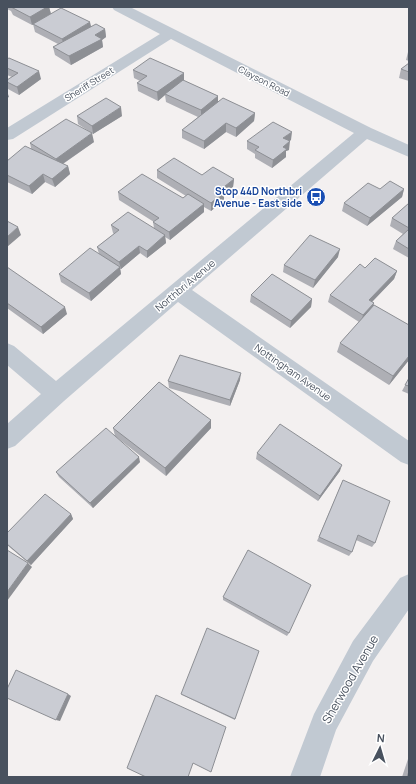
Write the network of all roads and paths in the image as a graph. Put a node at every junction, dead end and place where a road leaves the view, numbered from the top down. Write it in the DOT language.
graph roads {
  1 [pos="119,7"];
  2 [pos="171,33"];
  3 [pos="365,132"];
  4 [pos="7,135"];
  5 [pos="409,152"];
  6 [pos="178,291"];
  7 [pos="7,352"];
  8 [pos="56,394"];
  9 [pos="7,439"];
  10 [pos="409,454"];
  11 [pos="409,587"];
  12 [pos="305,777"];
  1 -- 2 [label="street, Clayson Road"];
  2 -- 3 [label="street, Clayson Road"];
  2 -- 4 [label="street, Sheriff Street"];
  3 -- 5 [label="street, Clayson Road"];
  3 -- 6 [label="street, Northbri Avenue"];
  6 -- 8 [label="street, Northbri Avenue"];
  6 -- 10 [label="street, Nottingham Avenue"];
  7 -- 8 [label="street"];
  8 -- 9 [label="street, Northbri Avenue"];
  11 -- 12 [label="street, Sherwood Avenue"];
}
